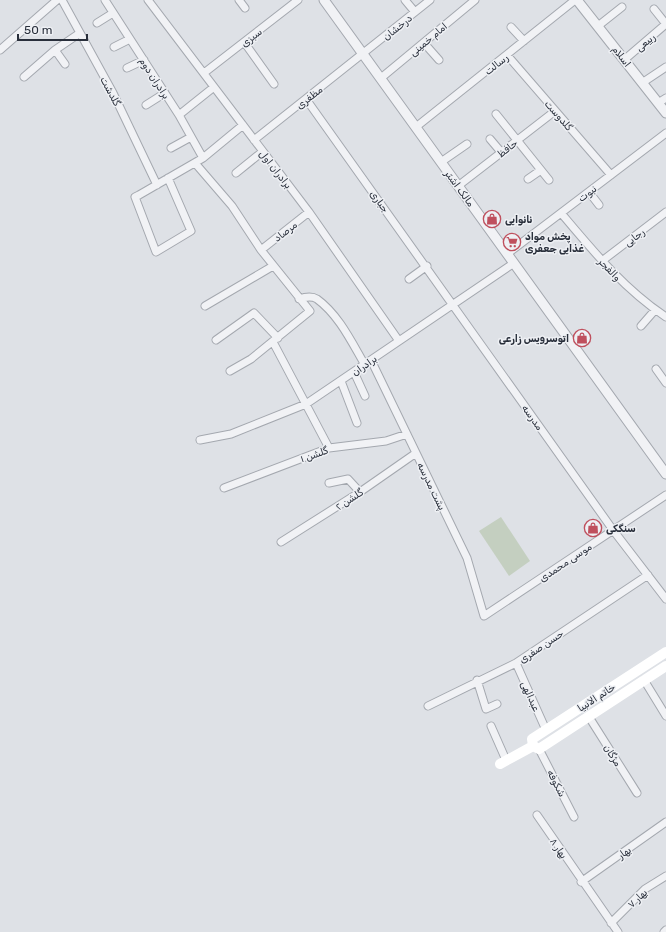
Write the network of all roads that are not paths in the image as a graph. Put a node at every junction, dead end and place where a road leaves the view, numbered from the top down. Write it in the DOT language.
graph roads {
  1 [pos="57,0"];
  2 [pos="62,0"];
  3 [pos="148,0"];
  4 [pos="239,0"];
  5 [pos="298,0"];
  6 [pos="324,0"];
  7 [pos="405,0"];
  8 [pos="430,0"];
  9 [pos="475,0"];
  10 [pos="576,0"];
  11 [pos="108,1"];
  12 [pos="622,7"];
  13 [pos="245,8"];
  14 [pos="654,9"];
  15 [pos="415,12"];
  16 [pos="113,13"];
  17 [pos="97,23"];
  18 [pos="666,24"];
  19 [pos="598,26"];
  20 [pos="512,27"];
  21 [pos="80,33"];
  22 [pos="130,39"];
  23 [pos="524,41"];
  24 [pos="244,42"];
  25 [pos="424,43"];
  26 [pos="114,47"];
  27 [pos="0,50"];
  28 [pos="55,50"];
  29 [pos="363,54"];
  30 [pos="507,55"];
  31 [pos="144,60"];
  32 [pos="440,60"];
  33 [pos="624,60"];
  34 [pos="66,64"];
  35 [pos="666,67"];
  36 [pos="127,68"];
  37 [pos="204,74"];
  38 [pos="24,77"];
  39 [pos="381,78"];
  40 [pos="642,83"];
  41 [pos="274,84"];
  42 [pos="214,87"];
  43 [pos="165,93"];
  44 [pos="306,99"];
  45 [pos="662,100"];
  46 [pos="146,105"];
  47 [pos="555,111"];
  48 [pos="666,113"];
  49 [pos="496,114"];
  50 [pos="179,115"];
  51 [pos="243,126"];
  52 [pos="416,127"];
  53 [pos="666,133"];
  54 [pos="191,137"];
  55 [pos="490,139"];
  56 [pos="254,140"];
  57 [pos="517,140"];
  58 [pos="467,144"];
  59 [pos="171,148"];
  60 [pos="262,152"];
  61 [pos="501,152"];
  62 [pos="203,158"];
  63 [pos="441,162"];
  64 [pos="195,163"];
  65 [pos="541,170"];
  66 [pos="236,173"];
  67 [pos="611,175"];
  68 [pos="168,178"];
  69 [pos="528,179"];
  70 [pos="549,180"];
  71 [pos="157,185"];
  72 [pos="458,186"];
  73 [pos="589,192"];
  74 [pos="599,205"];
  75 [pos="309,212"];
  76 [pos="666,212"];
  77 [pos="561,213"];
  78 [pos="261,250"];
  79 [pos="507,254"];
  80 [pos="602,262"];
  81 [pos="514,263"];
  82 [pos="273,266"];
  83 [pos="426,266"];
  84 [pos="409,280"];
  85 [pos="299,299"];
  86 [pos="454,304"];
  87 [pos="205,306"];
  88 [pos="655,310"];
  89 [pos="666,317"];
  90 [pos="641,326"];
  91 [pos="216,340"];
  92 [pos="276,340"];
  93 [pos="399,341"];
  94 [pos="368,362"];
  95 [pos="656,369"];
  96 [pos="230,371"];
  97 [pos="354,372"];
  98 [pos="341,381"];
  99 [pos="666,384"];
  100 [pos="365,396"];
  101 [pos="306,404"];
  102 [pos="357,423"];
  103 [pos="407,434"];
  104 [pos="200,440"];
  105 [pos="329,448"];
  106 [pos="416,453"];
  107 [pos="666,474"];
  108 [pos="329,483"];
  109 [pos="224,488"];
  110 [pos="360,492"];
  111 [pos="666,495"];
  112 [pos="613,530"];
  113 [pos="281,542"];
  114 [pos="648,575"];
  115 [pos="666,599"];
  116 [pos="484,616"];
  117 [pos="666,652"];
  118 [pos="516,663"];
  119 [pos="666,666"];
  120 [pos="477,680"];
  121 [pos="644,680"];
  122 [pos="497,704"];
  123 [pos="428,706"];
  124 [pos="666,716"];
  125 [pos="589,717"];
  126 [pos="491,726"];
  127 [pos="546,730"];
  128 [pos="536,747"];
  129 [pos="503,762"];
  130 [pos="637,792"];
  131 [pos="537,815"];
  132 [pos="574,817"];
  133 [pos="665,824"];
  134 [pos="666,876"];
  135 [pos="582,882"];
  136 [pos="611,923"];
  137 [pos="666,930"];
  138 [pos="618,932"];
  139 [pos="664,932"];
  1 -- 27 [label="street"];
  2 -- 21 [label="street, گلدشت"];
  3 -- 37 [label="street, برادران اول"];
  4 -- 13 [label="street"];
  5 -- 24 [label="street, سبزی"];
  6 -- 29 [label="street, مالک اشتر"];
  7 -- 15 [label="street"];
  8 -- 15 [label="street, درخشان"];
  9 -- 25 [label="street, امام خمینی"];
  10 -- 19 [label="street, اسلام"];
  10 -- 23 [label="street, رسالت"];
  11 -- 16 [label="street, برادران دوم"];
  12 -- 19 [label="street"];
  14 -- 18 [label="street"];
  15 -- 29 [label="street, درخشان"];
  16 -- 17 [label="street"];
  16 -- 22 [label="street, برادران دوم"];
  18 -- 33 [label="street, ربیعی"];
  19 -- 33 [label="street, اسلام"];
  20 -- 23 [label="street"];
  21 -- 28 [label="street"];
  21 -- 71 [label="street, گلدشت"];
  22 -- 26 [label="street"];
  22 -- 31 [label="street, برادران دوم"];
  23 -- 30 [label="street, رسالت"];
  24 -- 37 [label="street, سبزی"];
  24 -- 41 [label="street"];
  25 -- 32 [label="street"];
  25 -- 39 [label="street, امام خمینی"];
  28 -- 34 [label="street"];
  28 -- 38 [label="street"];
  29 -- 39 [label="street, مالک اشتر"];
  29 -- 44 [label="street, مظفری"];
  30 -- 47 [label="street, گلدوست"];
  30 -- 52 [label="street, رسالت"];
  31 -- 36 [label="street"];
  31 -- 43 [label="street, برادران دوم"];
  33 -- 40 [label="street, اسلام"];
  35 -- 40 [label="street"];
  37 -- 42 [label="street, برادران اول"];
  39 -- 52 [label="street, مالک اشتر"];
  40 -- 45 [label="street, اسلام"];
  42 -- 50 [label="street"];
  42 -- 51 [label="street, برادران اول"];
  43 -- 46 [label="street"];
  43 -- 50 [label="street, برادران دوم"];
  44 -- 56 [label="street, مظفری"];
  44 -- 83 [label="street, جباری"];
  45 -- 48 [label="street, اسلام"];
  47 -- 57 [label="street, حافظ"];
  47 -- 67 [label="street, گلدوست"];
  49 -- 57 [label="street"];
  50 -- 54 [label="street, برادران دوم"];
  51 -- 56 [label="street, برادران اول"];
  51 -- 62 [label="street"];
  52 -- 63 [label="street, مالک اشتر"];
  53 -- 67 [label="street, نبوت"];
  54 -- 59 [label="street"];
  54 -- 62 [label="street, برادران دوم"];
  55 -- 61 [label="street"];
  56 -- 60 [label="street, برادران اول"];
  57 -- 61 [label="street, حافظ"];
  57 -- 65 [label="street"];
  58 -- 63 [label="street"];
  60 -- 66 [label="street"];
  60 -- 75 [label="street, برادران اول"];
  61 -- 72 [label="street, حافظ"];
  62 -- 64 [label="street"];
  63 -- 72 [label="street, مالک اشتر"];
  64 -- 68 [label="street"];
  64 -- 78 [label="street"];
  65 -- 69 [label="street"];
  65 -- 70 [label="street"];
  67 -- 73 [label="street, نبوت"];
  68 -- 71 [label="street"];
  68 -- 71 [label="street"];
  72 -- 79 [label="street, مالک اشتر"];
  73 -- 74 [label="street"];
  73 -- 77 [label="street, نبوت"];
  75 -- 78 [label="street, مرصاد"];
  75 -- 93 [label="street, برادران اول"];
  76 -- 80 [label="street, رجایی"];
  77 -- 79 [label="street, نبوت"];
  77 -- 80 [label="street, والفجر"];
  78 -- 82 [label="street"];
  79 -- 81 [label="street, مالک اشتر"];
  80 -- 88 [label="street, والفجر"];
  81 -- 86 [label="street, برادران"];
  81 -- 107 [label="street, مالک اشتر"];
  82 -- 85 [label="street"];
  82 -- 87 [label="street"];
  83 -- 84 [label="street"];
  83 -- 86 [label="street, جباری"];
  85 -- 92 [label="street"];
  85 -- 94 [label="street"];
  86 -- 93 [label="street, برادران"];
  86 -- 112 [label="street, مدرسه"];
  88 -- 89 [label="street, والفجر"];
  88 -- 90 [label="street"];
  91 -- 92 [label="street"];
  92 -- 96 [label="street"];
  92 -- 101 [label="street"];
  93 -- 94 [label="street, برادران"];
  94 -- 97 [label="street, برادران"];
  94 -- 103 [label="street, پشت مدرسه"];
  95 -- 99 [label="street"];
  97 -- 98 [label="street, برادران"];
  97 -- 100 [label="street"];
  98 -- 101 [label="street, برادران"];
  98 -- 102 [label="street"];
  101 -- 104 [label="street, برادران"];
  101 -- 105 [label="street"];
  103 -- 105 [label="street, گلشن ۱"];
  103 -- 106 [label="street, پشت مدرسه"];
  105 -- 109 [label="street, گلشن ۱"];
  106 -- 110 [label="street, گلشن ۲"];
  106 -- 116 [label="street, پشت مدرسه"];
  108 -- 110 [label="street"];
  110 -- 113 [label="street, گلشن ۲"];
  111 -- 112 [label="street, موسی محمدی"];
  112 -- 114 [label="street, مدرسه"];
  112 -- 116 [label="street, موسی محمدی"];
  114 -- 115 [label="street, مدرسه"];
  114 -- 118 [label="street, حسن صفری"];
  117 -- 127 [label="main road, خاتم الانبیا"];
  118 -- 120 [label="street, حسن صفری"];
  118 -- 127 [label="street, عبدالهی"];
  119 -- 121 [label="main road, خاتم الانبیا"];
  120 -- 122 [label="street"];
  120 -- 123 [label="street, حسن صفری"];
  121 -- 124 [label="street"];
  121 -- 125 [label="main road, خاتم الانبیا"];
  125 -- 128 [label="main road, خاتم الانبیا"];
  125 -- 130 [label="street, مژگان"];
  126 -- 129 [label="street"];
  127 -- 128 [label="main road, خاتم الانبیا"];
  128 -- 129 [label="main road, خاتم الانبیا"];
  128 -- 132 [label="street, شکوفه"];
  131 -- 135 [label="street, بهار ۸"];
  133 -- 135 [label="street, بهار"];
  134 -- 136 [label="street, بهار ۷"];
  135 -- 136 [label="street"];
  136 -- 138 [label="street"];
  137 -- 139 [label="street"];
}
